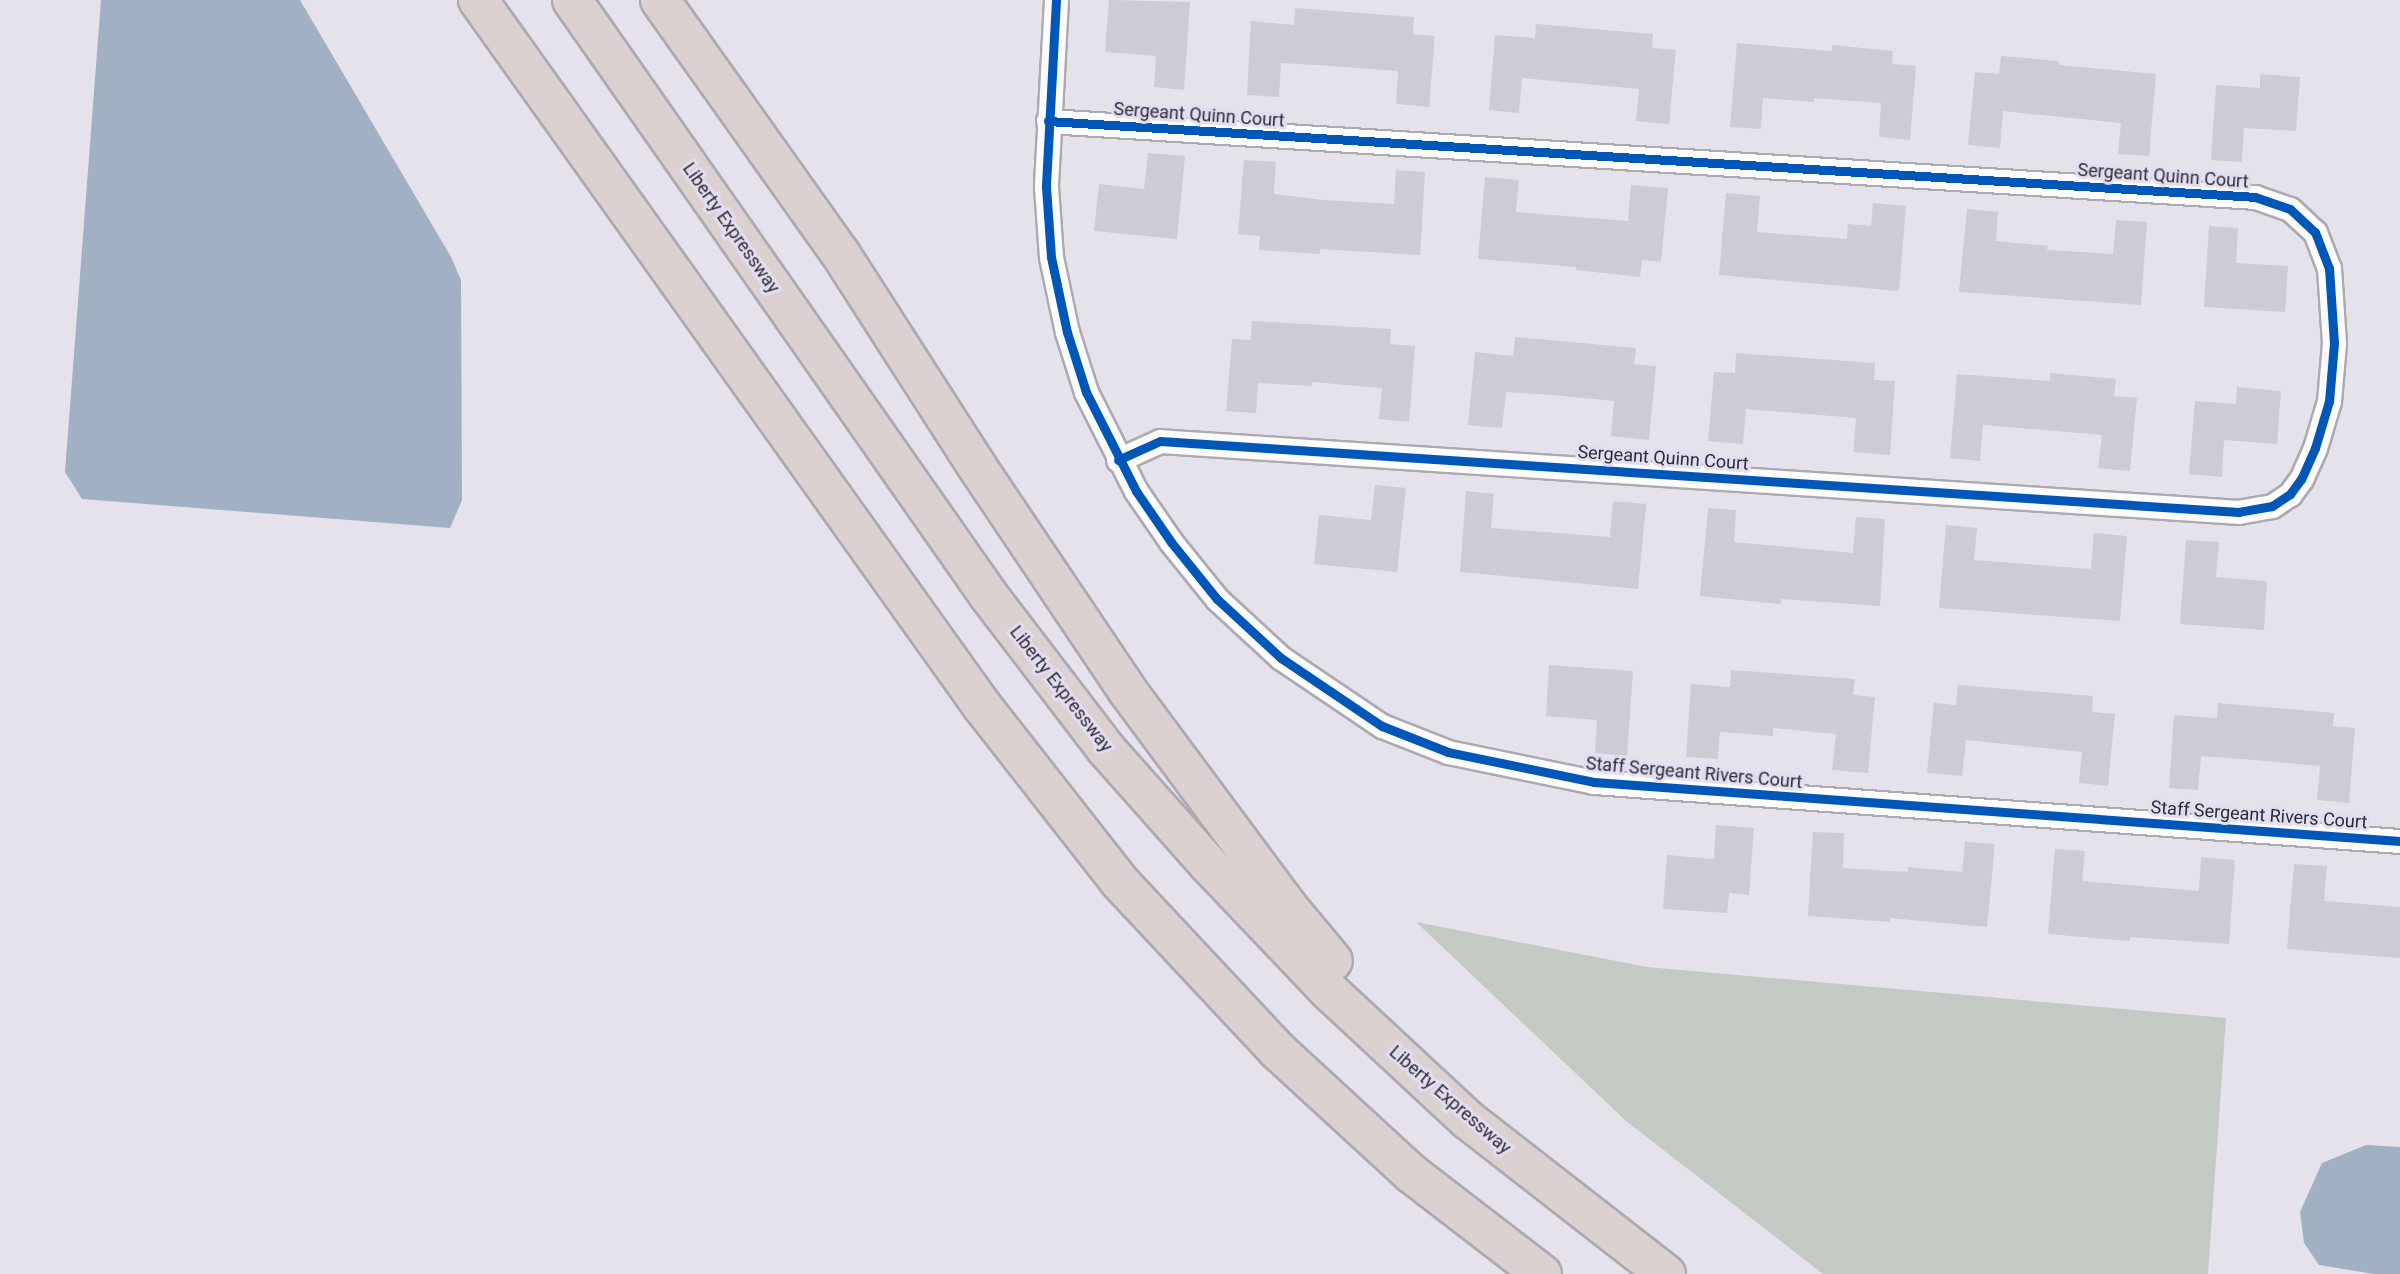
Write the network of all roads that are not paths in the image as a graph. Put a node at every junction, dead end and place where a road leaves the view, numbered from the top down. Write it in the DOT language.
graph roads {
  1 [pos="478,0"];
  2 [pos="572,0"];
  3 [pos="660,0"];
  4 [pos="1056,0"];
  5 [pos="1048,121"];
  6 [pos="1118,460"];
  7 [pos="2400,841"];
  8 [pos="1468,1120"];
  9 [pos="1542,1274"];
  10 [pos="1666,1274"];
  1 -- 9 [label="highway"];
  2 -- 8 [label="highway, Liberty Expressway"];
  3 -- 8 [label="highway"];
  4 -- 5 [label="street, Staff Sergeant Rivers Court"];
  5 -- 6 [label="street, Staff Sergeant Rivers Court"];
  5 -- 6 [label="street, Sergeant Quinn Court"];
  6 -- 7 [label="street, Staff Sergeant Rivers Court"];
  8 -- 10 [label="highway, Liberty Expressway"];
}
